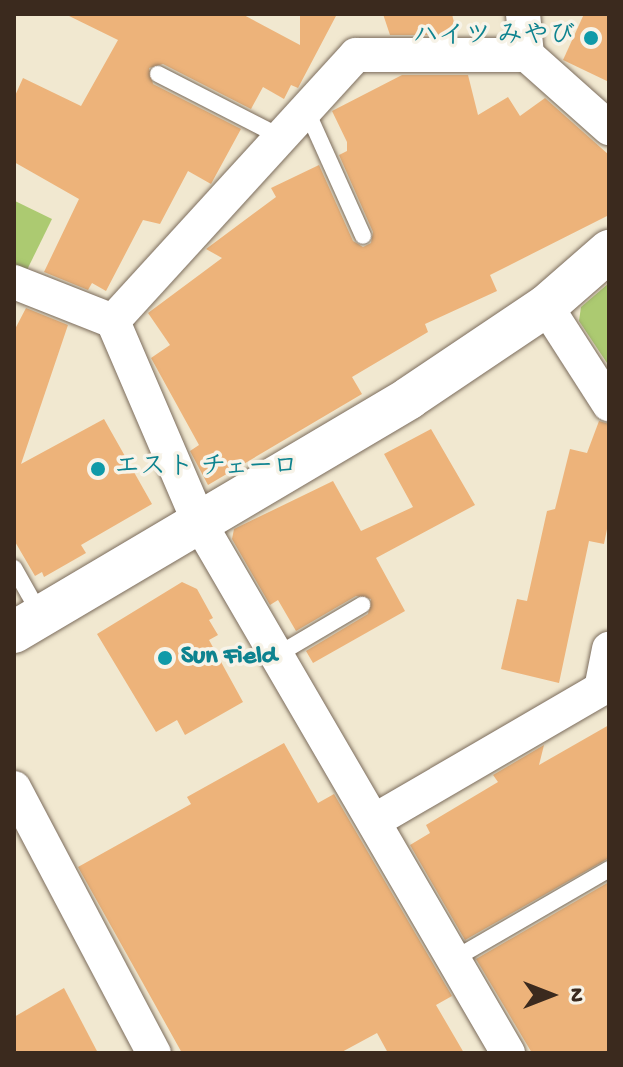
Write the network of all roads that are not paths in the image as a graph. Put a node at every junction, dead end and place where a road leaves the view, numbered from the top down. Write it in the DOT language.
graph roads {
  1 [pos="523,14"];
  2 [pos="527,55"];
  3 [pos="158,74"];
  4 [pos="306,109"];
  5 [pos="609,128"];
  6 [pos="281,137"];
  7 [pos="363,236"];
  8 [pos="609,251"];
  9 [pos="14,282"];
  10 [pos="546,306"];
  11 [pos="113,321"];
  12 [pos="609,404"];
  13 [pos="199,522"];
  14 [pos="14,568"];
  15 [pos="362,605"];
  16 [pos="28,624"];
  17 [pos="609,649"];
  18 [pos="277,655"];
  19 [pos="14,788"];
  20 [pos="374,821"];
  21 [pos="609,869"];
  22 [pos="454,959"];
  23 [pos="154,1053"];
  24 [pos="508,1053"];
  1 -- 2 [label="street"];
  2 -- 4 [label="street"];
  2 -- 5 [label="street"];
  3 -- 6 [label="lane"];
  4 -- 6 [label="street"];
  4 -- 7 [label="lane"];
  6 -- 11 [label="street"];
  8 -- 10 [label="street"];
  9 -- 11 [label="street"];
  10 -- 12 [label="street"];
  10 -- 13 [label="street"];
  11 -- 13 [label="street"];
  13 -- 16 [label="street"];
  13 -- 18 [label="street"];
  14 -- 16 [label="lane"];
  15 -- 18 [label="lane"];
  17 -- 20 [label="street"];
  18 -- 20 [label="street"];
  19 -- 23 [label="street"];
  20 -- 22 [label="street"];
  21 -- 22 [label="lane"];
  22 -- 24 [label="street"];
}
